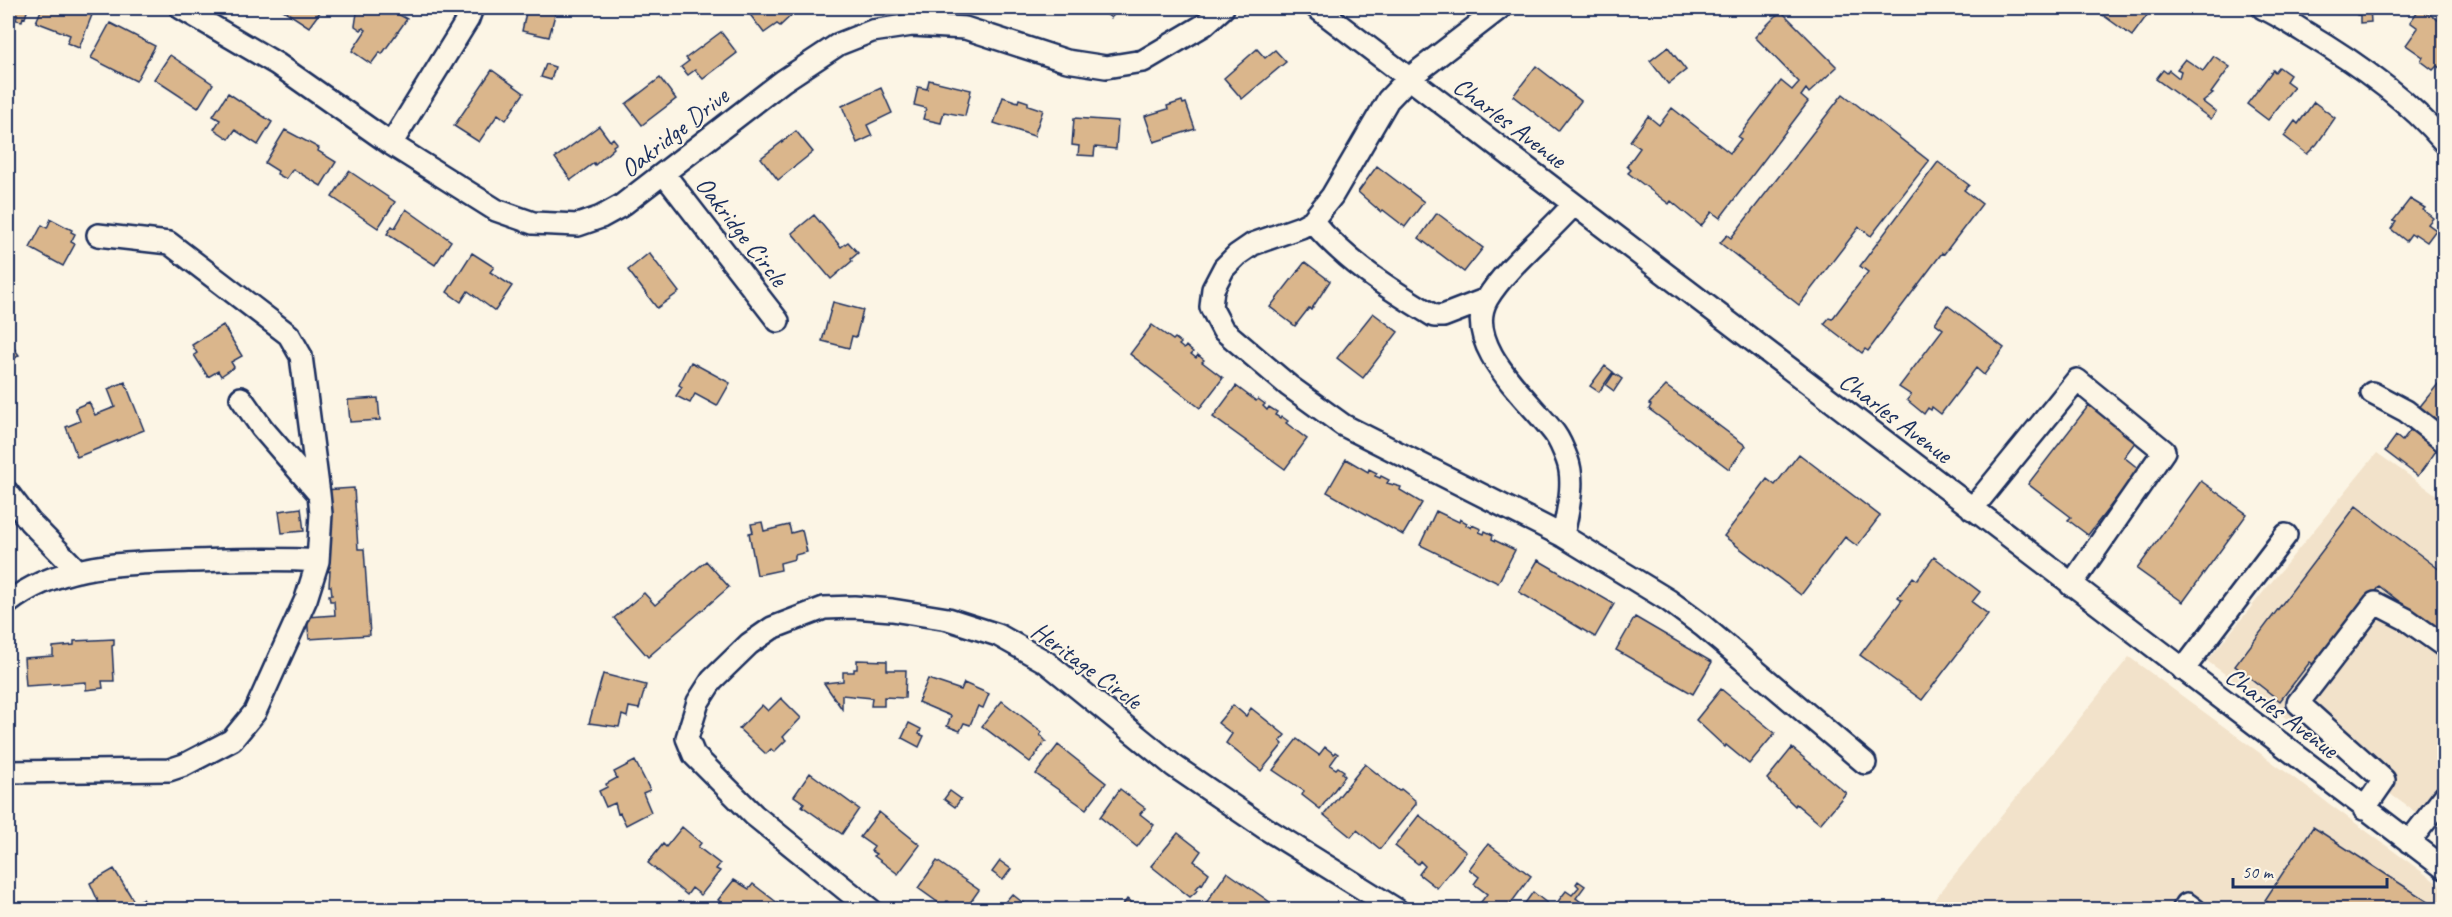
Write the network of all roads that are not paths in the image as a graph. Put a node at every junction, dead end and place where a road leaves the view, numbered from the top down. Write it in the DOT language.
graph roads {
  1 [pos="181,8"];
  2 [pos="472,8"];
  3 [pos="1223,8"];
  4 [pos="1317,8"];
  5 [pos="1500,8"];
  6 [pos="2263,8"];
  7 [pos="1408,79"];
  8 [pos="2445,142"];
  9 [pos="391,144"];
  10 [pos="664,174"];
  11 [pos="1574,204"];
  12 [pos="1312,220"];
  13 [pos="98,235"];
  14 [pos="1487,299"];
  15 [pos="778,321"];
  16 [pos="2372,393"];
  17 [pos="241,398"];
  18 [pos="2445,441"];
  19 [pos="8,493"];
  20 [pos="319,494"];
  21 [pos="1972,508"];
  22 [pos="2286,535"];
  23 [pos="1563,536"];
  24 [pos="318,561"];
  25 [pos="78,571"];
  26 [pos="2071,585"];
  27 [pos="8,603"];
  28 [pos="2445,646"];
  29 [pos="2183,670"];
  30 [pos="1865,763"];
  31 [pos="8,772"];
  32 [pos="2445,796"];
  33 [pos="2364,808"];
  34 [pos="2409,842"];
  35 [pos="2445,868"];
  36 [pos="871,909"];
  37 [pos="1398,909"];
  38 [pos="2183,909"];
  39 [pos="2195,909"];
  1 -- 9 [label="street, Oakridge Drive"];
  2 -- 9 [label="street"];
  3 -- 10 [label="street, Oakridge Drive"];
  4 -- 7 [label="street, Charles Avenue"];
  5 -- 7 [label="street"];
  6 -- 8 [label="street"];
  7 -- 11 [label="street, Charles Avenue"];
  7 -- 12 [label="street"];
  9 -- 10 [label="street, Oakridge Drive"];
  10 -- 15 [label="street, Oakridge Circle"];
  11 -- 14 [label="street"];
  11 -- 21 [label="street, Charles Avenue"];
  12 -- 14 [label="street"];
  12 -- 23 [label="street"];
  13 -- 20 [label="street"];
  14 -- 23 [label="street"];
  16 -- 18 [label="street"];
  17 -- 20 [label="street"];
  19 -- 25 [label="street"];
  20 -- 24 [label="street"];
  21 -- 26 [label="street, Charles Avenue"];
  21 -- 26 [label="street"];
  22 -- 29 [label="street"];
  23 -- 30 [label="street"];
  24 -- 25 [label="street"];
  24 -- 31 [label="street"];
  25 -- 27 [label="street"];
  26 -- 29 [label="street, Charles Avenue"];
  28 -- 33 [label="street"];
  29 -- 33 [label="street, Charles Avenue"];
  32 -- 34 [label="street"];
  33 -- 34 [label="street, Charles Avenue"];
  34 -- 35 [label="street, Charles Avenue"];
  36 -- 37 [label="street, Heritage Circle"];
  38 -- 39 [label="street"];
}
